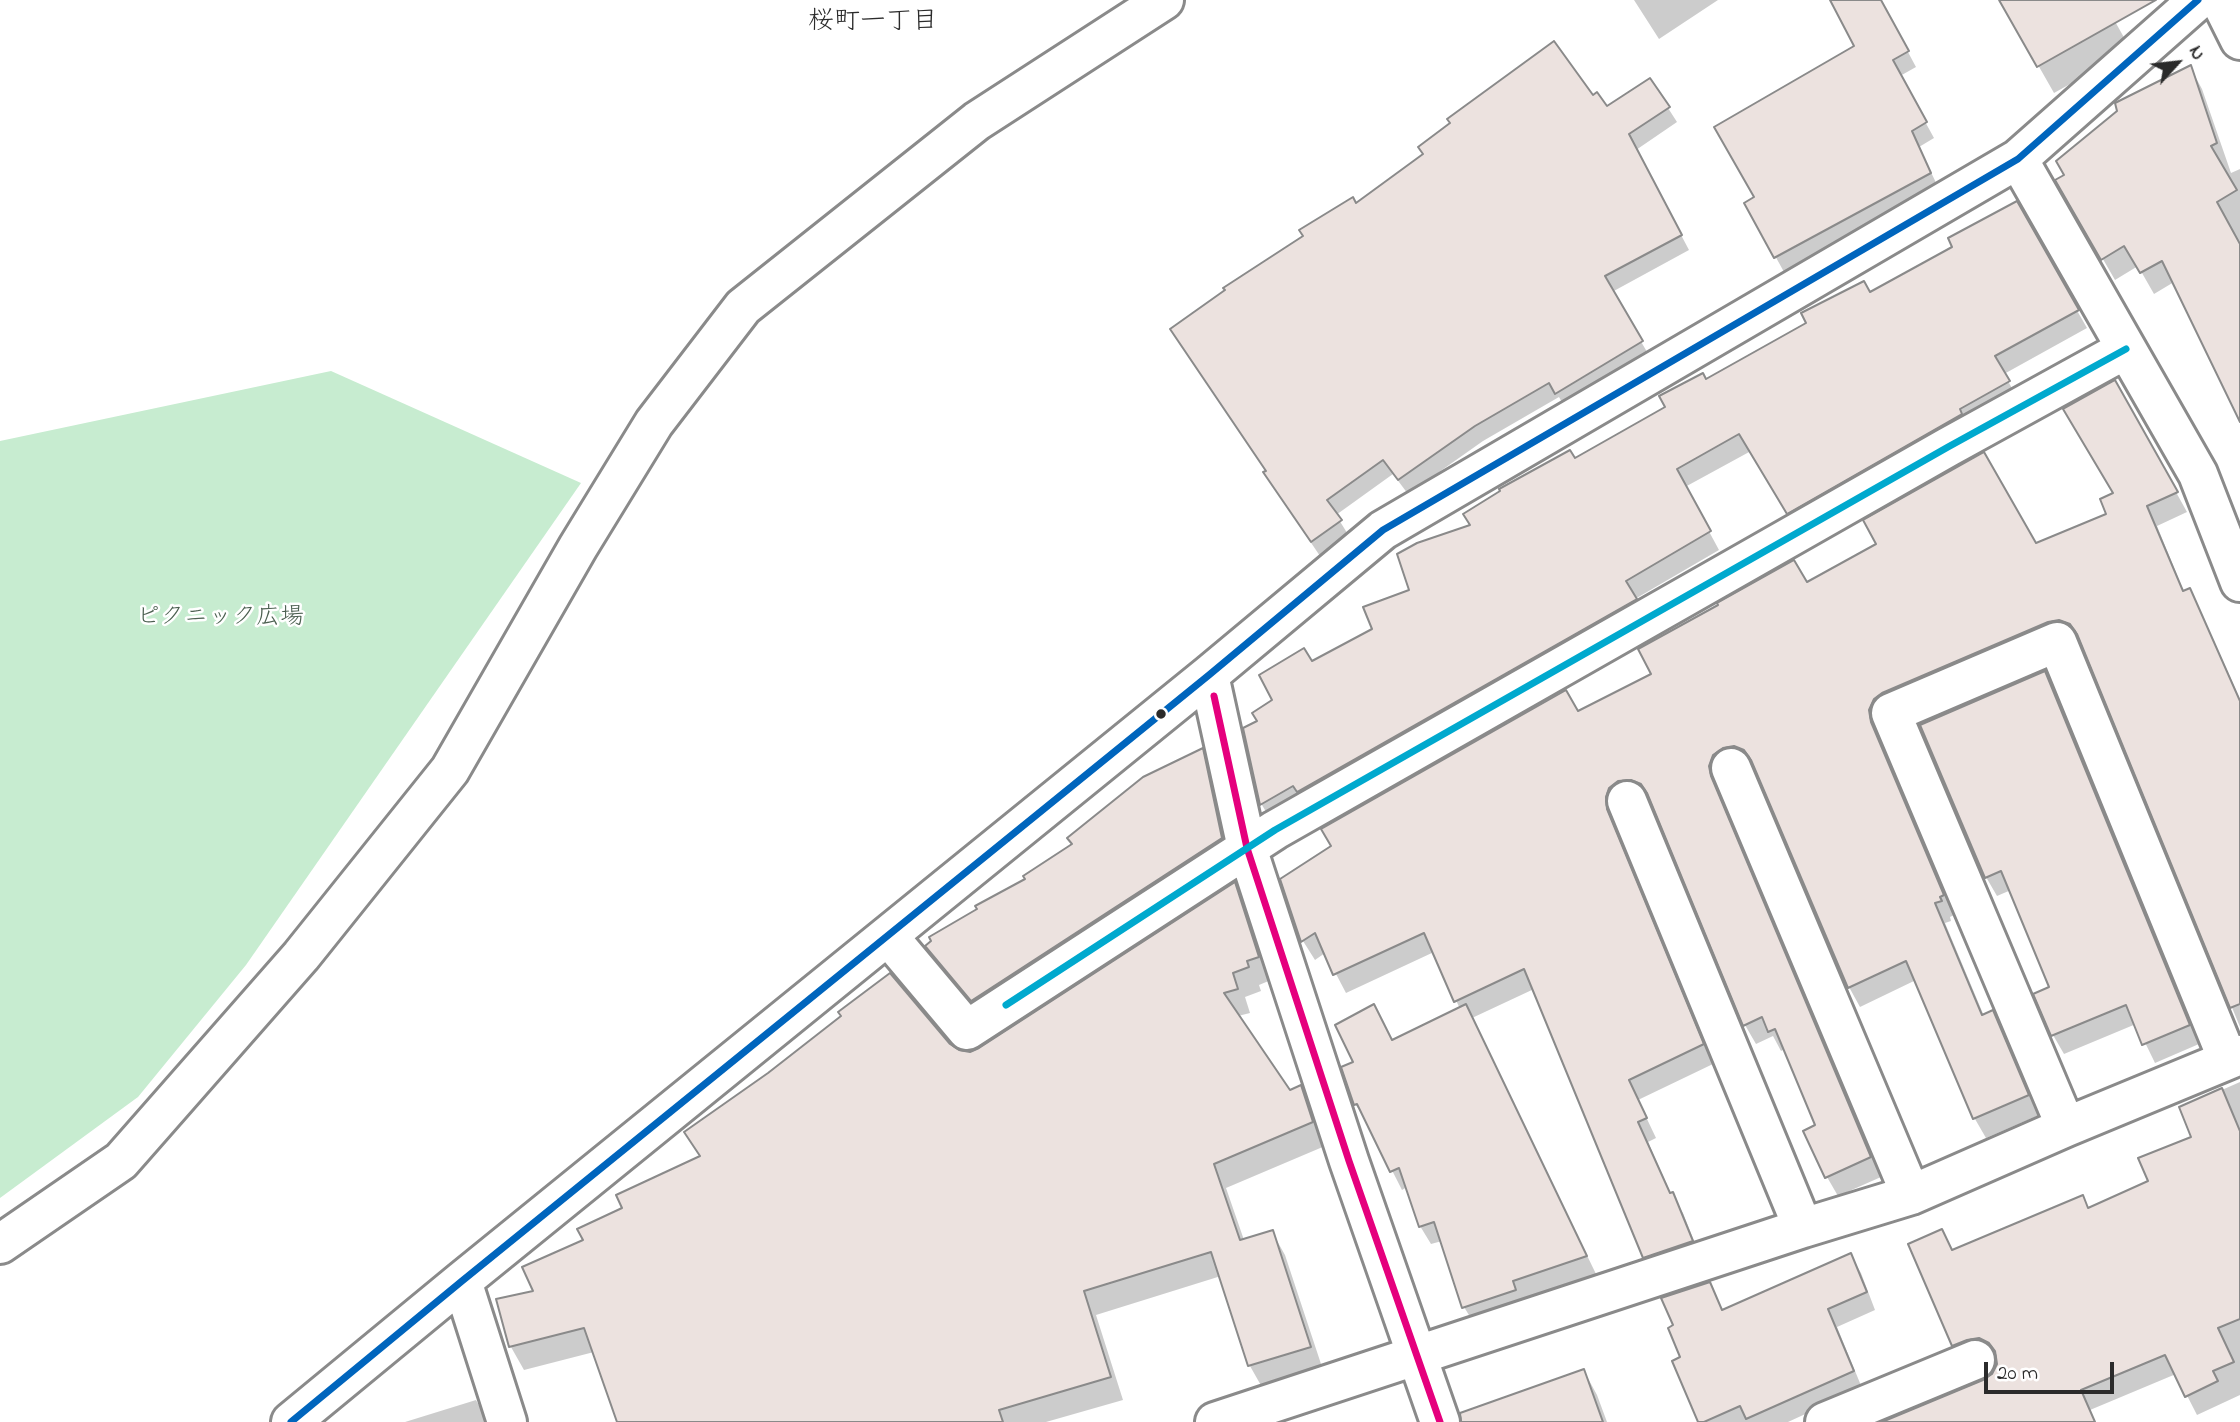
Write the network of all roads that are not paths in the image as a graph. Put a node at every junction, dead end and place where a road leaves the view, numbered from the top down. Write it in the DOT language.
graph roads {
  1 [pos="1164,0"];
  2 [pos="2198,0"];
  3 [pos="2220,0"];
  4 [pos="2240,40"];
  5 [pos="2018,159"];
  6 [pos="2126,349"];
  7 [pos="2240,582"];
  8 [pos="1209,675"];
  9 [pos="1731,768"];
  10 [pos="1627,801"];
  11 [pos="1247,848"];
  12 [pos="888,936"];
  13 [pos="2234,1058"];
  14 [pos="2066,1127"];
  15 [pos="1911,1195"];
  16 [pos="1803,1228"];
  17 [pos="0,1244"];
  18 [pos="462,1281"];
  19 [pos="1417,1354"];
  20 [pos="1975,1360"];
  21 [pos="291,1422"];
  22 [pos="507,1422"];
  23 [pos="1215,1422"];
  24 [pos="1440,1422"];
  25 [pos="1825,1422"];
  1 -- 17 [label="street"];
  2 -- 5 [label="street"];
  3 -- 4 [label="street"];
  5 -- 6 [label="street"];
  5 -- 8 [label="street"];
  6 -- 7 [label="street"];
  6 -- 11 [label="street"];
  8 -- 11 [label="street"];
  8 -- 12 [label="street"];
  9 -- 15 [label="street"];
  10 -- 16 [label="street"];
  11 -- 12 [label="street"];
  11 -- 19 [label="street"];
  12 -- 18 [label="street"];
  13 -- 14 [label="street"];
  13 -- 14 [label="street"];
  14 -- 15 [label="street"];
  15 -- 16 [label="street"];
  16 -- 19 [label="street"];
  18 -- 21 [label="street"];
  18 -- 22 [label="street"];
  19 -- 23 [label="street"];
  19 -- 24 [label="street"];
  20 -- 25 [label="street"];
}
